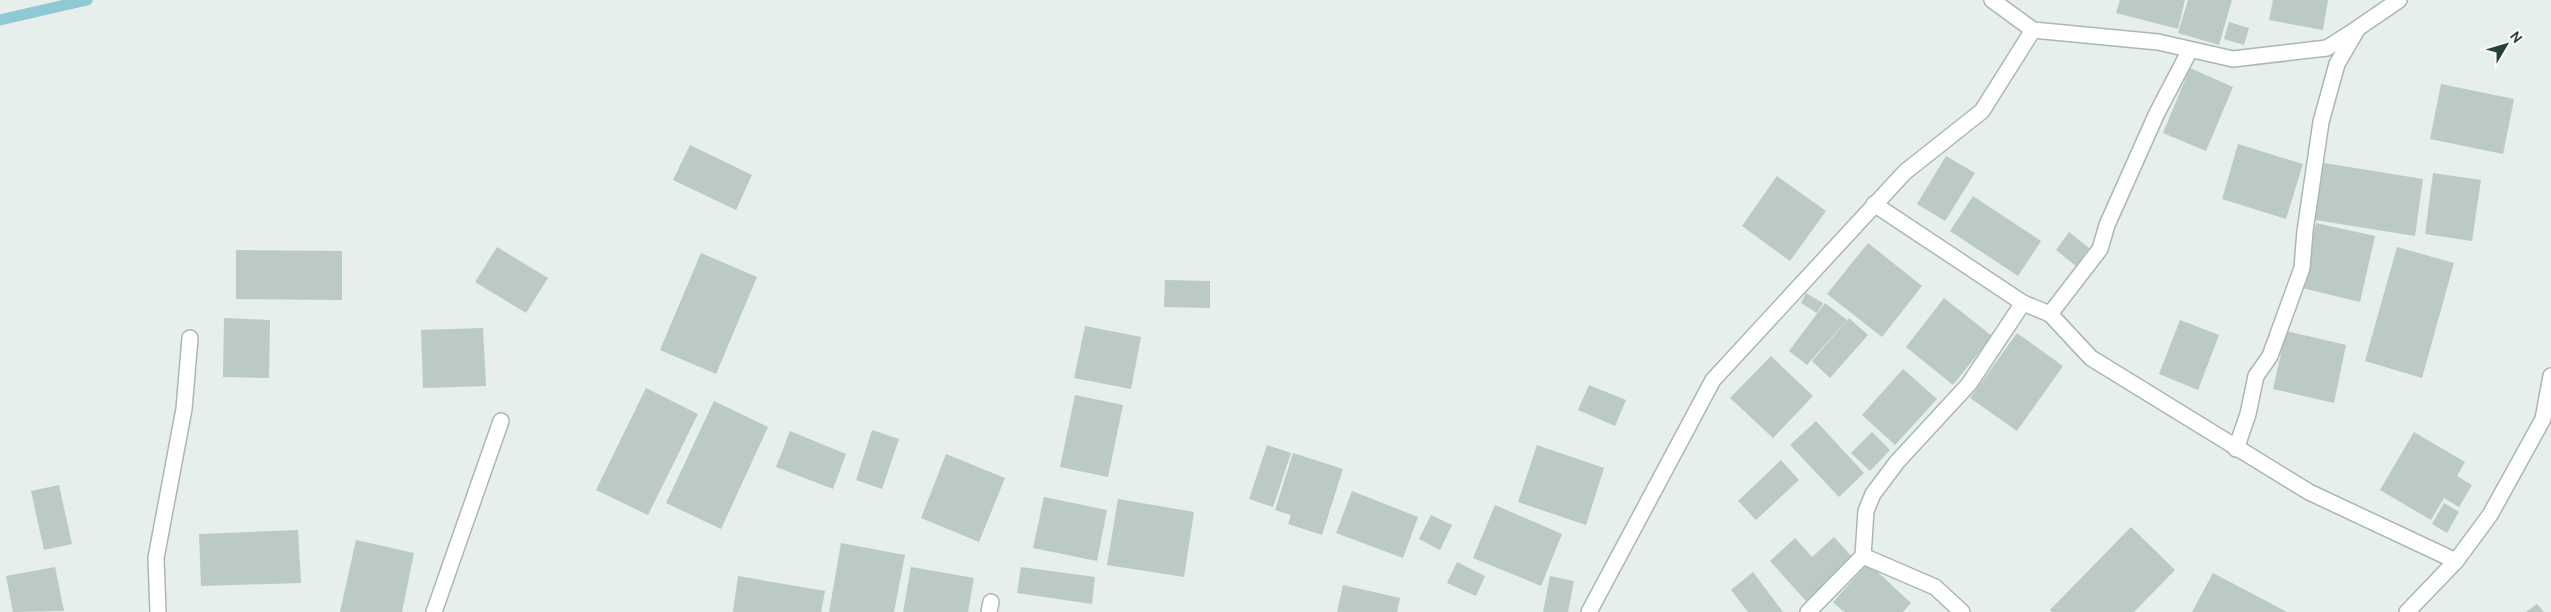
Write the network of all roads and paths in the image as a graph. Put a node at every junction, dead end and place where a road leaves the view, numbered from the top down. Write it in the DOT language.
graph roads {
  1 [pos="1992,0"];
  2 [pos="2399,0"];
  3 [pos="2358,28"];
  4 [pos="2032,30"];
  5 [pos="2190,50"];
  6 [pos="1874,204"];
  7 [pos="2023,303"];
  8 [pos="2050,314"];
  9 [pos="190,338"];
  10 [pos="2551,376"];
  11 [pos="501,421"];
  12 [pos="2236,448"];
  13 [pos="1863,556"];
  14 [pos="2456,561"];
  15 [pos="158,612"];
  16 [pos="434,612"];
  17 [pos="1589,612"];
  18 [pos="1808,612"];
  19 [pos="1962,612"];
  20 [pos="2406,612"];
  1 -- 4 [label="street"];
  2 -- 3 [label="street"];
  3 -- 5 [label="street"];
  3 -- 12 [label="street"];
  4 -- 5 [label="street"];
  4 -- 6 [label="street"];
  5 -- 8 [label="street"];
  6 -- 7 [label="street"];
  6 -- 17 [label="street"];
  7 -- 8 [label="street"];
  7 -- 13 [label="street"];
  8 -- 12 [label="street"];
  9 -- 15 [label="street"];
  10 -- 14 [label="street"];
  11 -- 16 [label="street"];
  12 -- 14 [label="street"];
  13 -- 18 [label="street"];
  13 -- 19 [label="street"];
  14 -- 20 [label="street"];
}
